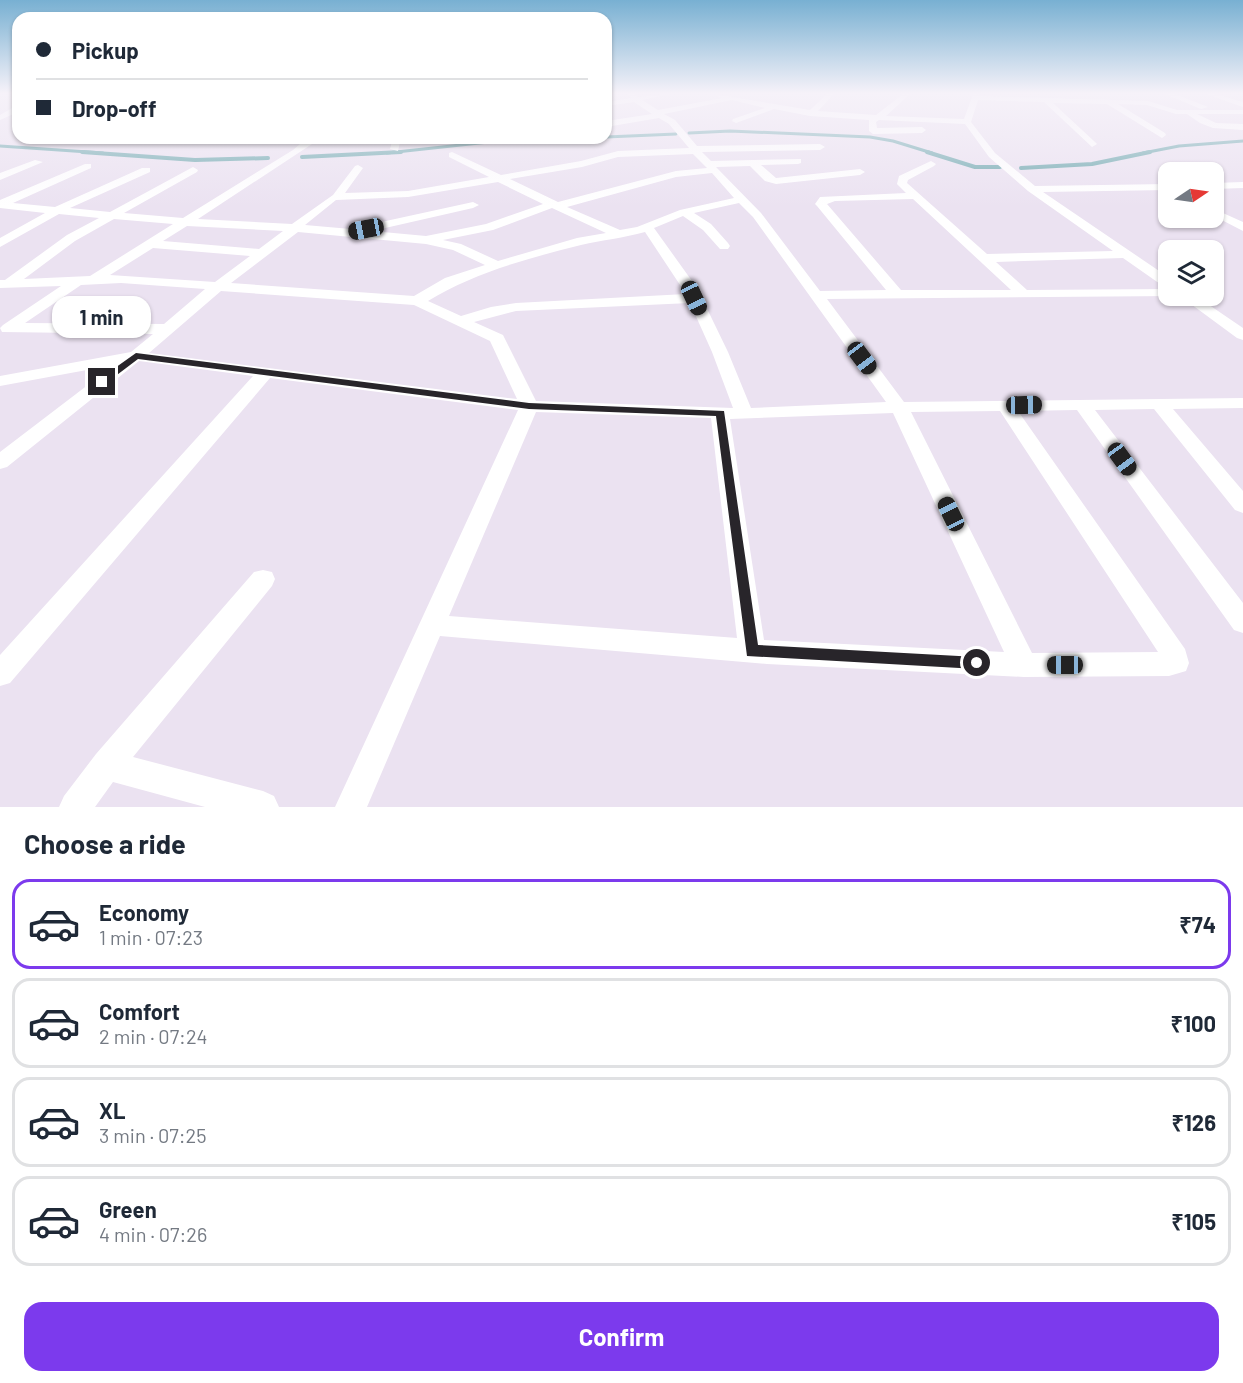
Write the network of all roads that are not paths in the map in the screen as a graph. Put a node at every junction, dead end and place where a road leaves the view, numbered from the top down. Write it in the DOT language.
graph roads {
  1 [pos="680,132"];
  2 [pos="974,132"];
  3 [pos="1079,132"];
  4 [pos="1157,132"];
  5 [pos="1162,135"];
  6 [pos="305,144"];
  7 [pos="342,144"];
  8 [pos="371,144"];
  9 [pos="396,144"];
  10 [pos="1092,144"];
  11 [pos="820,147"];
  12 [pos="395,149"];
  13 [pos="368,152"];
  14 [pos="337,153"];
  15 [pos="782,154"];
  16 [pos="452,155"];
  17 [pos="703,158"];
  18 [pos="798,161"];
  19 [pos="38,162"];
  20 [pos="753,163"];
  21 [pos="931,164"];
  22 [pos="88,166"];
  23 [pos="358,168"];
  24 [pos="146,170"];
  25 [pos="193,170"];
  26 [pos="860,172"];
  27 [pos="0,177"];
  28 [pos="500,178"];
  29 [pos="1243,185"];
  30 [pos="1224,186"];
  31 [pos="1158,187"];
  32 [pos="1032,189"];
  33 [pos="337,196"];
  34 [pos="914,196"];
  35 [pos="743,199"];
  36 [pos="473,204"];
  37 [pos="0,205"];
  38 [pos="555,205"];
  39 [pos="59,209"];
  40 [pos="684,212"];
  41 [pos="112,213"];
  42 [pos="1224,217"];
  43 [pos="184,222"];
  44 [pos="1243,227"];
  45 [pos="295,228"];
  46 [pos="648,228"];
  47 [pos="348,232"];
  48 [pos="617,233"];
  49 [pos="426,240"];
  50 [pos="0,243"];
  51 [pos="148,244"];
  52 [pos="724,246"];
  53 [pos="262,253"];
  54 [pos="1128,254"];
  55 [pos="984,258"];
  56 [pos="497,266"];
  57 [pos="1158,276"];
  58 [pos="93,280"];
  59 [pos="77,281"];
  60 [pos="4,284"];
  61 [pos="218,286"];
  62 [pos="1158,293"];
  63 [pos="1024,294"];
  64 [pos="818,295"];
  65 [pos="897,295"];
  66 [pos="694,298"];
  67 [pos="417,301"];
  68 [pos="1201,306"];
  69 [pos="461,321"];
  70 [pos="167,329"];
  71 [pos="4,331"];
  72 [pos="1243,335"];
  73 [pos="136,356"];
  74 [pos="265,373"];
  75 [pos="0,381"];
  76 [pos="1243,403"];
  77 [pos="1159,404"];
  78 [pos="1005,405"];
  79 [pos="1082,405"];
  80 [pos="529,406"];
  81 [pos="899,406"];
  82 [pos="720,413"];
  83 [pos="744,414"];
  84 [pos="0,462"];
  85 [pos="1243,505"];
  86 [pos="263,579"];
  87 [pos="1243,622"];
  88 [pos="432,625"];
  89 [pos="752,651"];
  90 [pos="1024,665"];
  91 [pos="0,674"];
  92 [pos="107,765"];
  93 [pos="75,807"];
  94 [pos="263,807"];
  95 [pos="351,807"];
  1 -- 17 [label="street"];
  2 -- 32 [label="street"];
  3 -- 10 [label="street"];
  4 -- 5 [label="street"];
  6 -- 43 [label="street"];
  7 -- 14 [label="street"];
  8 -- 13 [label="street"];
  9 -- 12 [label="street"];
  11 -- 17 [label="street"];
  15 -- 17 [label="street"];
  16 -- 28 [label="street"];
  17 -- 20 [label="street"];
  17 -- 28 [label="street"];
  17 -- 35 [label="street"];
  17 -- 38 [label="street"];
  18 -- 20 [label="street"];
  19 -- 27 [label="street"];
  20 -- 26 [label="street"];
  21 -- 34 [label="street"];
  22 -- 37 [label="street"];
  23 -- 33 [label="street"];
  24 -- 39 [label="street"];
  25 -- 41 [label="street"];
  28 -- 33 [label="street"];
  28 -- 38 [label="street"];
  29 -- 30 [label="street"];
  31 -- 32 [label="street"];
  32 -- 54 [label="street"];
  33 -- 45 [label="street"];
  34 -- 55 [label="street"];
  34 -- 65 [label="street"];
  35 -- 40 [label="street"];
  35 -- 64 [label="street"];
  36 -- 47 [label="street"];
  37 -- 39 [label="street"];
  38 -- 48 [label="street"];
  38 -- 49 [label="street"];
  39 -- 41 [label="street"];
  39 -- 50 [label="street"];
  40 -- 46 [label="street"];
  40 -- 52 [label="street"];
  41 -- 43 [label="street"];
  41 -- 60 [label="street"];
  42 -- 44 [label="street"];
  43 -- 45 [label="street"];
  43 -- 51 [label="street"];
  45 -- 47 [label="street"];
  45 -- 53 [label="street"];
  46 -- 48 [label="street"];
  46 -- 66 [label="street"];
  47 -- 49 [label="street"];
  48 -- 56 [label="street"];
  49 -- 56 [label="street"];
  51 -- 53 [label="street"];
  51 -- 58 [label="street"];
  53 -- 61 [label="street"];
  54 -- 55 [label="street"];
  54 -- 57 [label="street"];
  55 -- 63 [label="street"];
  56 -- 67 [label="street"];
  58 -- 59 [label="street"];
  58 -- 61 [label="street"];
  59 -- 60 [label="street"];
  59 -- 71 [label="street"];
  61 -- 67 [label="street"];
  61 -- 70 [label="street"];
  62 -- 63 [label="street"];
  63 -- 65 [label="street"];
  64 -- 65 [label="street"];
  64 -- 81 [label="street"];
  66 -- 69 [label="street"];
  66 -- 83 [label="street"];
  67 -- 69 [label="street"];
  68 -- 72 [label="street"];
  69 -- 80 [label="street"];
  70 -- 71 [label="street"];
  70 -- 73 [label="street"];
  73 -- 74 [label="street"];
  73 -- 75 [label="street"];
  73 -- 84 [label="street"];
  74 -- 80 [label="street"];
  74 -- 91 [label="street"];
  76 -- 77 [label="street"];
  77 -- 79 [label="street"];
  77 -- 85 [label="street"];
  78 -- 79 [label="street"];
  78 -- 81 [label="street"];
  78 -- 90 [label="street"];
  79 -- 87 [label="street"];
  80 -- 82 [label="street"];
  80 -- 88 [label="street"];
  81 -- 83 [label="street"];
  81 -- 90 [label="street"];
  82 -- 83 [label="street"];
  82 -- 89 [label="street"];
  86 -- 92 [label="street"];
  88 -- 89 [label="street"];
  88 -- 95 [label="street"];
  89 -- 90 [label="street"];
  92 -- 93 [label="street"];
  92 -- 94 [label="street"];
}
